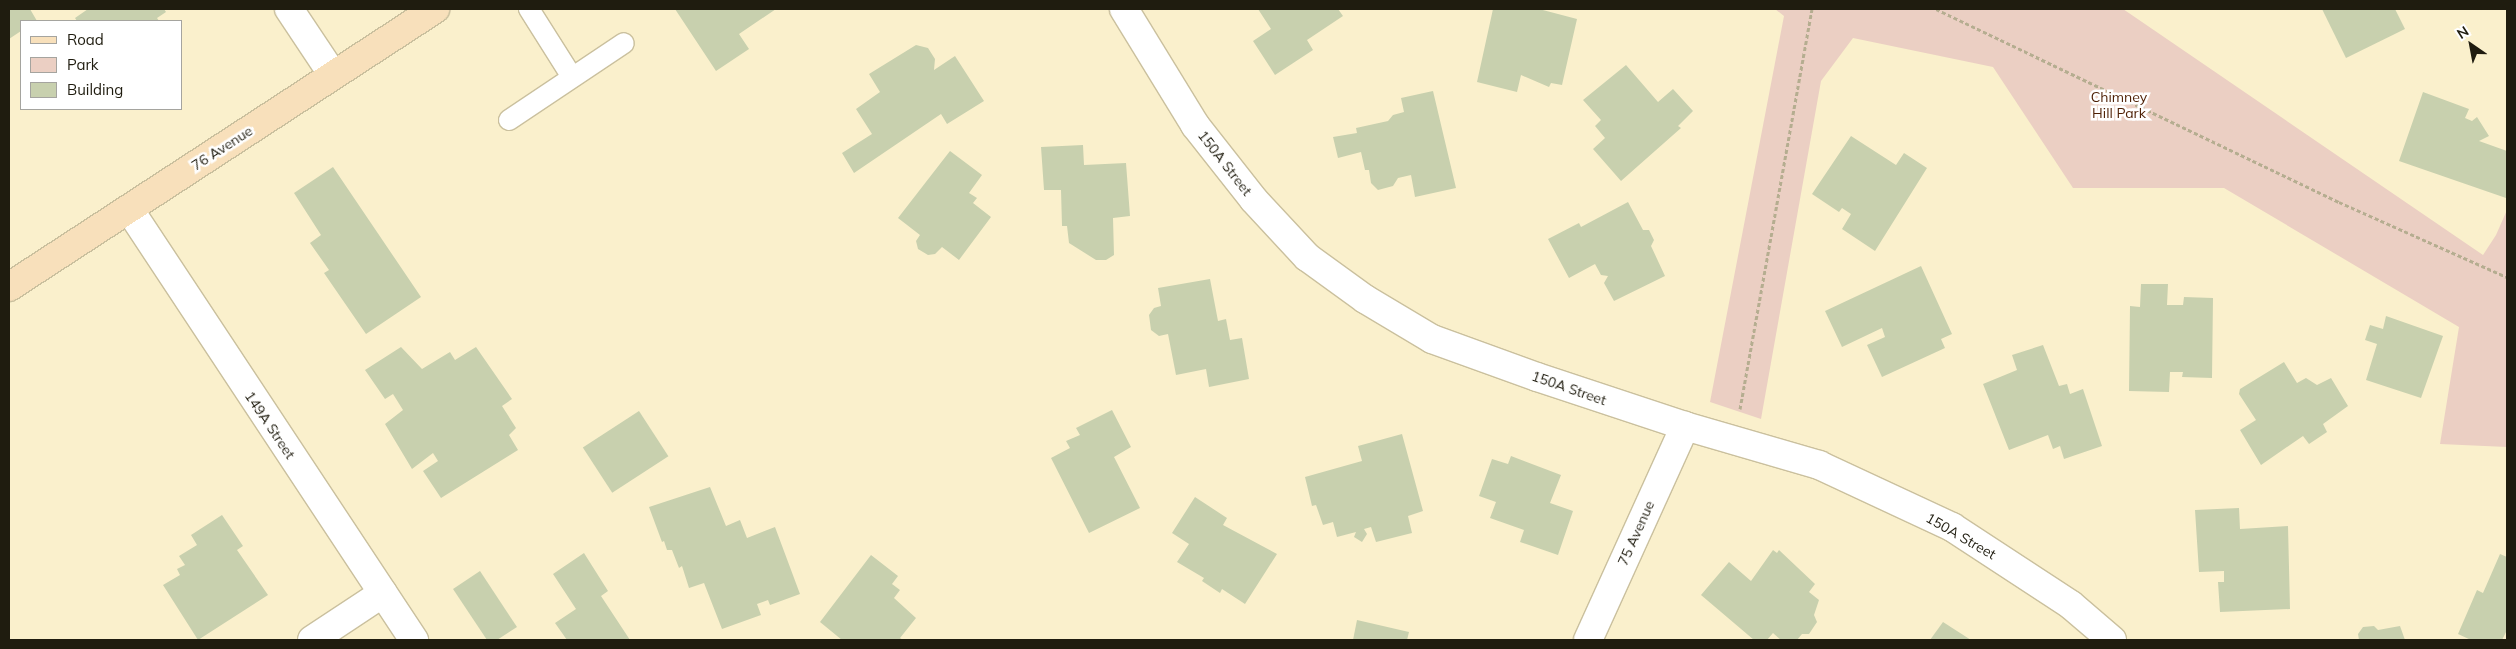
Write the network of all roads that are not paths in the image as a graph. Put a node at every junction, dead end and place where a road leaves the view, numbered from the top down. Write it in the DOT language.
graph roads {
  1 [pos="289,9"];
  2 [pos="434,9"];
  3 [pos="529,9"];
  4 [pos="1124,9"];
  5 [pos="624,43"];
  6 [pos="333,75"];
  7 [pos="572,77"];
  8 [pos="508,120"];
  9 [pos="129,208"];
  10 [pos="9,287"];
  11 [pos="1685,426"];
  12 [pos="383,593"];
  13 [pos="312,640"];
  14 [pos="414,640"];
  15 [pos="1588,640"];
  16 [pos="2112,640"];
  1 -- 6 [label="street"];
  2 -- 6 [label="street, 76 Avenue"];
  3 -- 7 [label="lane"];
  4 -- 11 [label="street, 150A Street"];
  5 -- 7 [label="lane"];
  6 -- 9 [label="street, 76 Avenue"];
  7 -- 8 [label="lane"];
  9 -- 10 [label="street, 76 Avenue"];
  9 -- 12 [label="street, 149A Street"];
  11 -- 15 [label="street, 75 Avenue"];
  11 -- 16 [label="street, 150A Street"];
  12 -- 13 [label="street"];
  12 -- 14 [label="street, 149A Street"];
}
